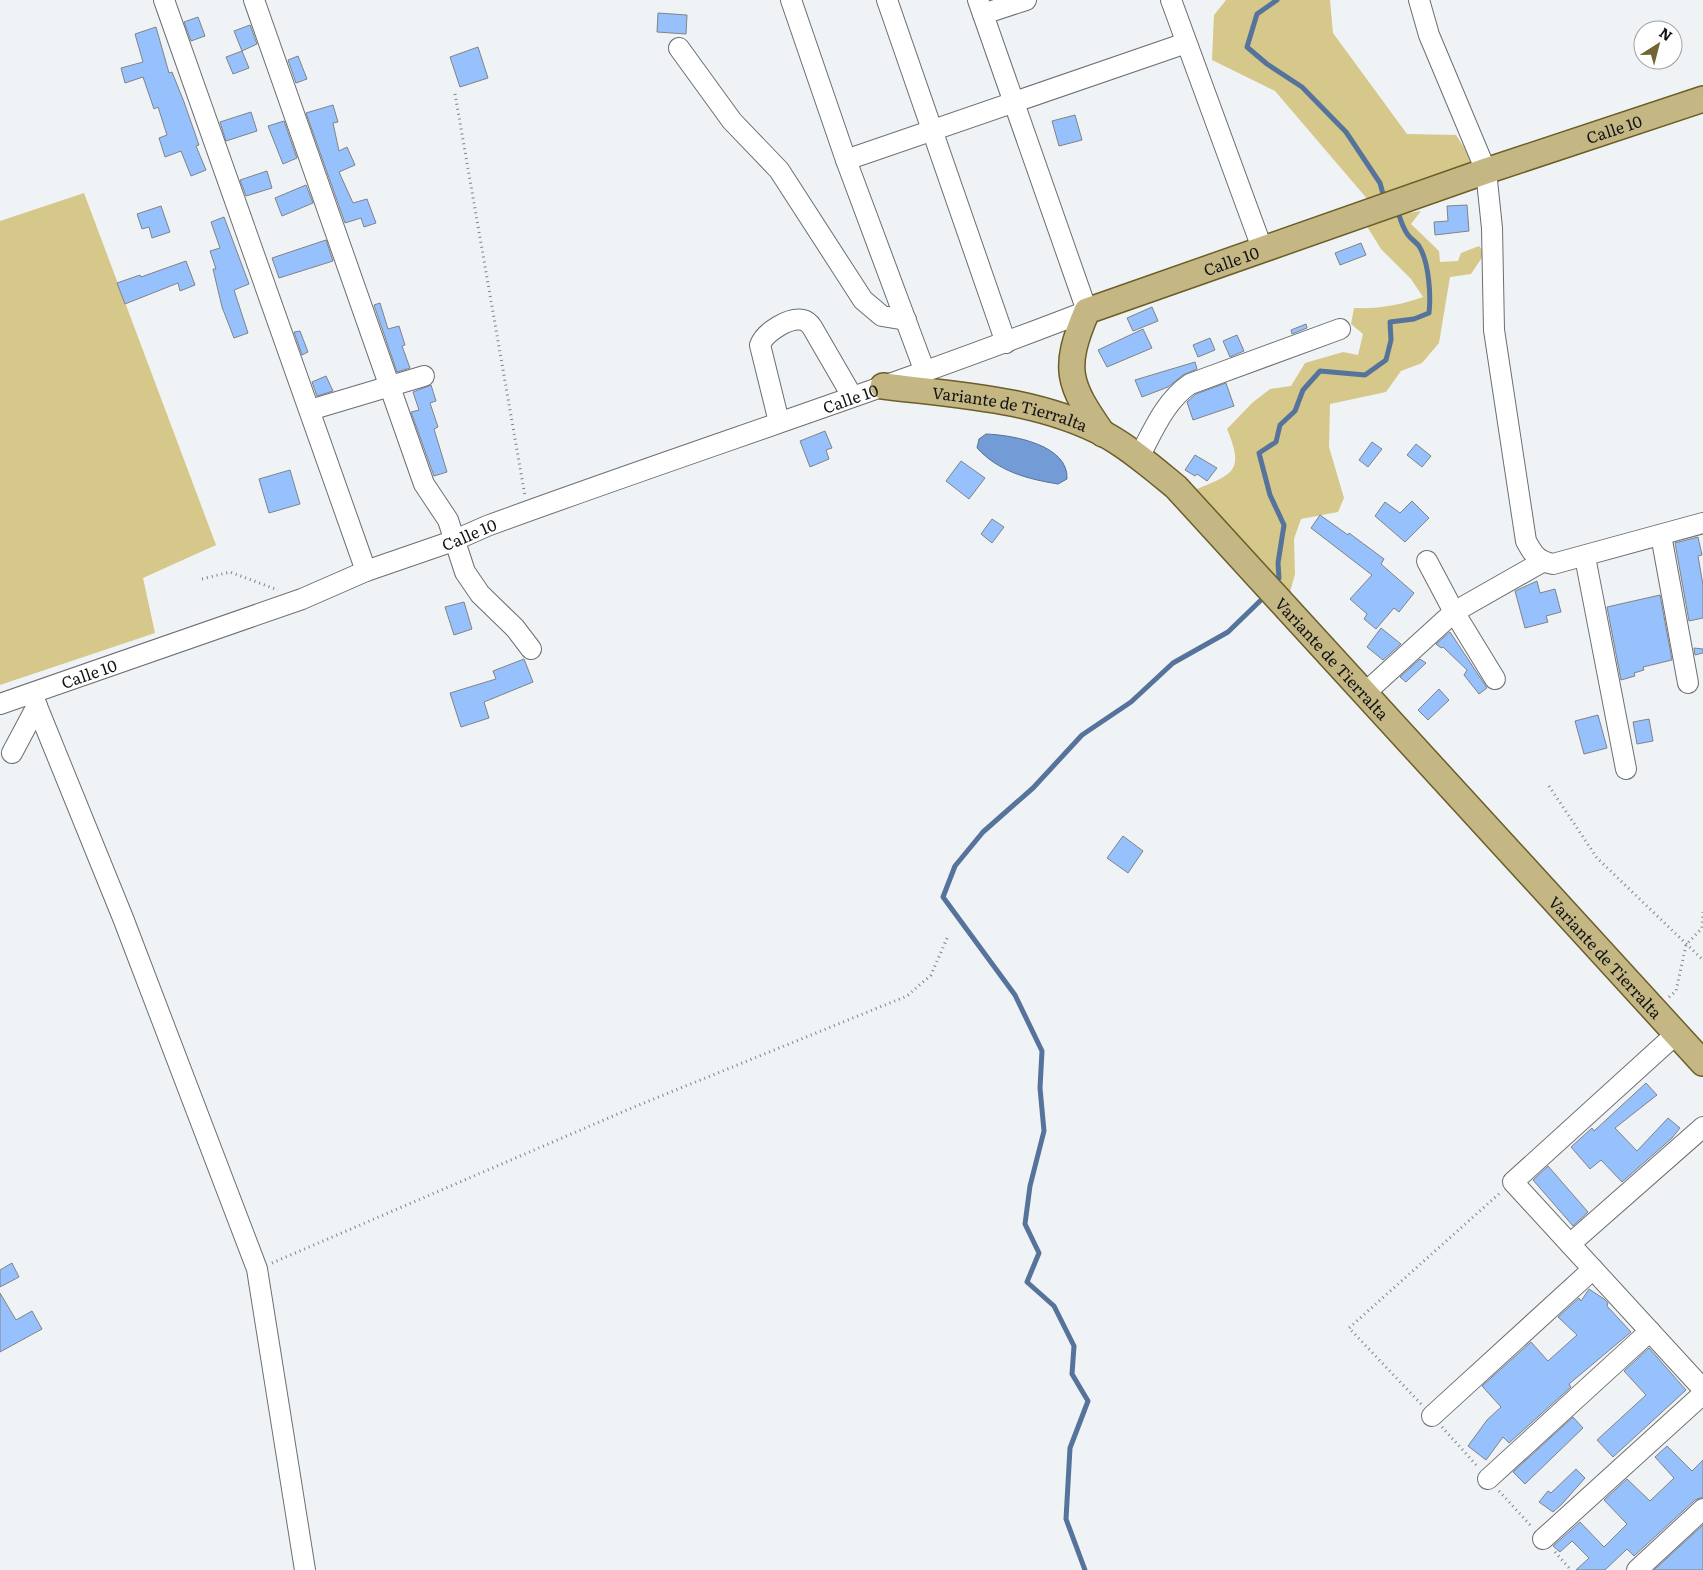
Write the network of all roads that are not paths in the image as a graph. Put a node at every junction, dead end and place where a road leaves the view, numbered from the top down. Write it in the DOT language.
graph roads {
  1 [pos="150,0"];
  2 [pos="254,0"];
  3 [pos="791,0"];
  4 [pos="886,0"];
  5 [pos="1026,0"];
  6 [pos="1172,0"];
  7 [pos="1420,0"];
  8 [pos="166,5"];
  9 [pos="981,7"];
  10 [pos="1186,43"];
  11 [pos="679,48"];
  12 [pos="1703,100"];
  13 [pos="1014,102"];
  14 [pos="932,130"];
  15 [pos="846,160"];
  16 [pos="1486,171"];
  17 [pos="1262,248"];
  18 [pos="1087,311"];
  19 [pos="906,320"];
  20 [pos="1340,329"];
  21 [pos="1006,342"];
  22 [pos="925,372"];
  23 [pos="424,376"];
  24 [pos="390,386"];
  25 [pos="883,386"];
  26 [pos="852,396"];
  27 [pos="310,410"];
  28 [pos="779,422"];
  29 [pos="1103,434"];
  30 [pos="1139,457"];
  31 [pos="1703,524"];
  32 [pos="1661,534"];
  33 [pos="453,541"];
  34 [pos="1585,557"];
  35 [pos="1427,561"];
  36 [pos="1542,562"];
  37 [pos="366,571"];
  38 [pos="1454,612"];
  39 [pos="531,649"];
  40 [pos="1495,678"];
  41 [pos="1688,683"];
  42 [pos="1365,693"];
  43 [pos="34,700"];
  44 [pos="0,704"];
  45 [pos="12,753"];
  46 [pos="1626,769"];
  47 [pos="1676,1034"];
  48 [pos="1703,1063"];
  49 [pos="1703,1127"];
  50 [pos="1570,1244"];
  51 [pos="1593,1269"];
  52 [pos="1650,1331"];
  53 [pos="1703,1389"];
  54 [pos="1703,1394"];
  55 [pos="1432,1416"];
  56 [pos="1488,1479"];
  57 [pos="1703,1509"];
  58 [pos="1543,1539"];
  59 [pos="305,1570"];
  60 [pos="1636,1570"];
  1 -- 8 [label="street"];
  2 -- 24 [label="street"];
  3 -- 15 [label="street"];
  4 -- 14 [label="street"];
  5 -- 9 [label="street"];
  6 -- 10 [label="street"];
  7 -- 16 [label="street"];
  8 -- 27 [label="street"];
  9 -- 13 [label="street"];
  10 -- 13 [label="street"];
  10 -- 17 [label="street"];
  11 -- 19 [label="street"];
  12 -- 16 [label="main road, Calle 10"];
  13 -- 14 [label="street"];
  13 -- 18 [label="street"];
  14 -- 15 [label="street"];
  14 -- 21 [label="street"];
  15 -- 19 [label="street"];
  16 -- 17 [label="main road, Calle 10"];
  16 -- 36 [label="street"];
  17 -- 18 [label="main road, Calle 10"];
  18 -- 21 [label="street, Calle 10"];
  18 -- 29 [label="main road"];
  19 -- 22 [label="street"];
  20 -- 30 [label="street"];
  21 -- 22 [label="street, Calle 10"];
  22 -- 25 [label="street, Calle 10"];
  23 -- 24 [label="street"];
  24 -- 27 [label="street"];
  24 -- 33 [label="street"];
  25 -- 26 [label="street, Calle 10"];
  25 -- 29 [label="main road, Variante de Tierralta"];
  26 -- 28 [label="street, Calle 10"];
  26 -- 28 [label="street"];
  27 -- 37 [label="street"];
  28 -- 33 [label="street, Calle 10"];
  29 -- 30 [label="main road, Variante de Tierralta"];
  30 -- 42 [label="main road, Variante de Tierralta"];
  31 -- 32 [label="street"];
  32 -- 34 [label="street"];
  32 -- 41 [label="street"];
  33 -- 37 [label="street, Calle 10"];
  33 -- 39 [label="street"];
  34 -- 36 [label="street"];
  34 -- 46 [label="street"];
  35 -- 38 [label="street"];
  36 -- 38 [label="street"];
  37 -- 43 [label="street, Calle 10"];
  38 -- 40 [label="street"];
  38 -- 42 [label="street"];
  42 -- 47 [label="main road, Variante de Tierralta"];
  43 -- 44 [label="street, Calle 10"];
  43 -- 45 [label="street"];
  43 -- 59 [label="street"];
  47 -- 48 [label="main road, Variante de Tierralta"];
  47 -- 50 [label="street"];
  49 -- 50 [label="street"];
  50 -- 51 [label="street"];
  51 -- 52 [label="street"];
  51 -- 55 [label="street"];
  52 -- 53 [label="street"];
  52 -- 56 [label="street"];
  54 -- 58 [label="street"];
  57 -- 60 [label="street"];
}
